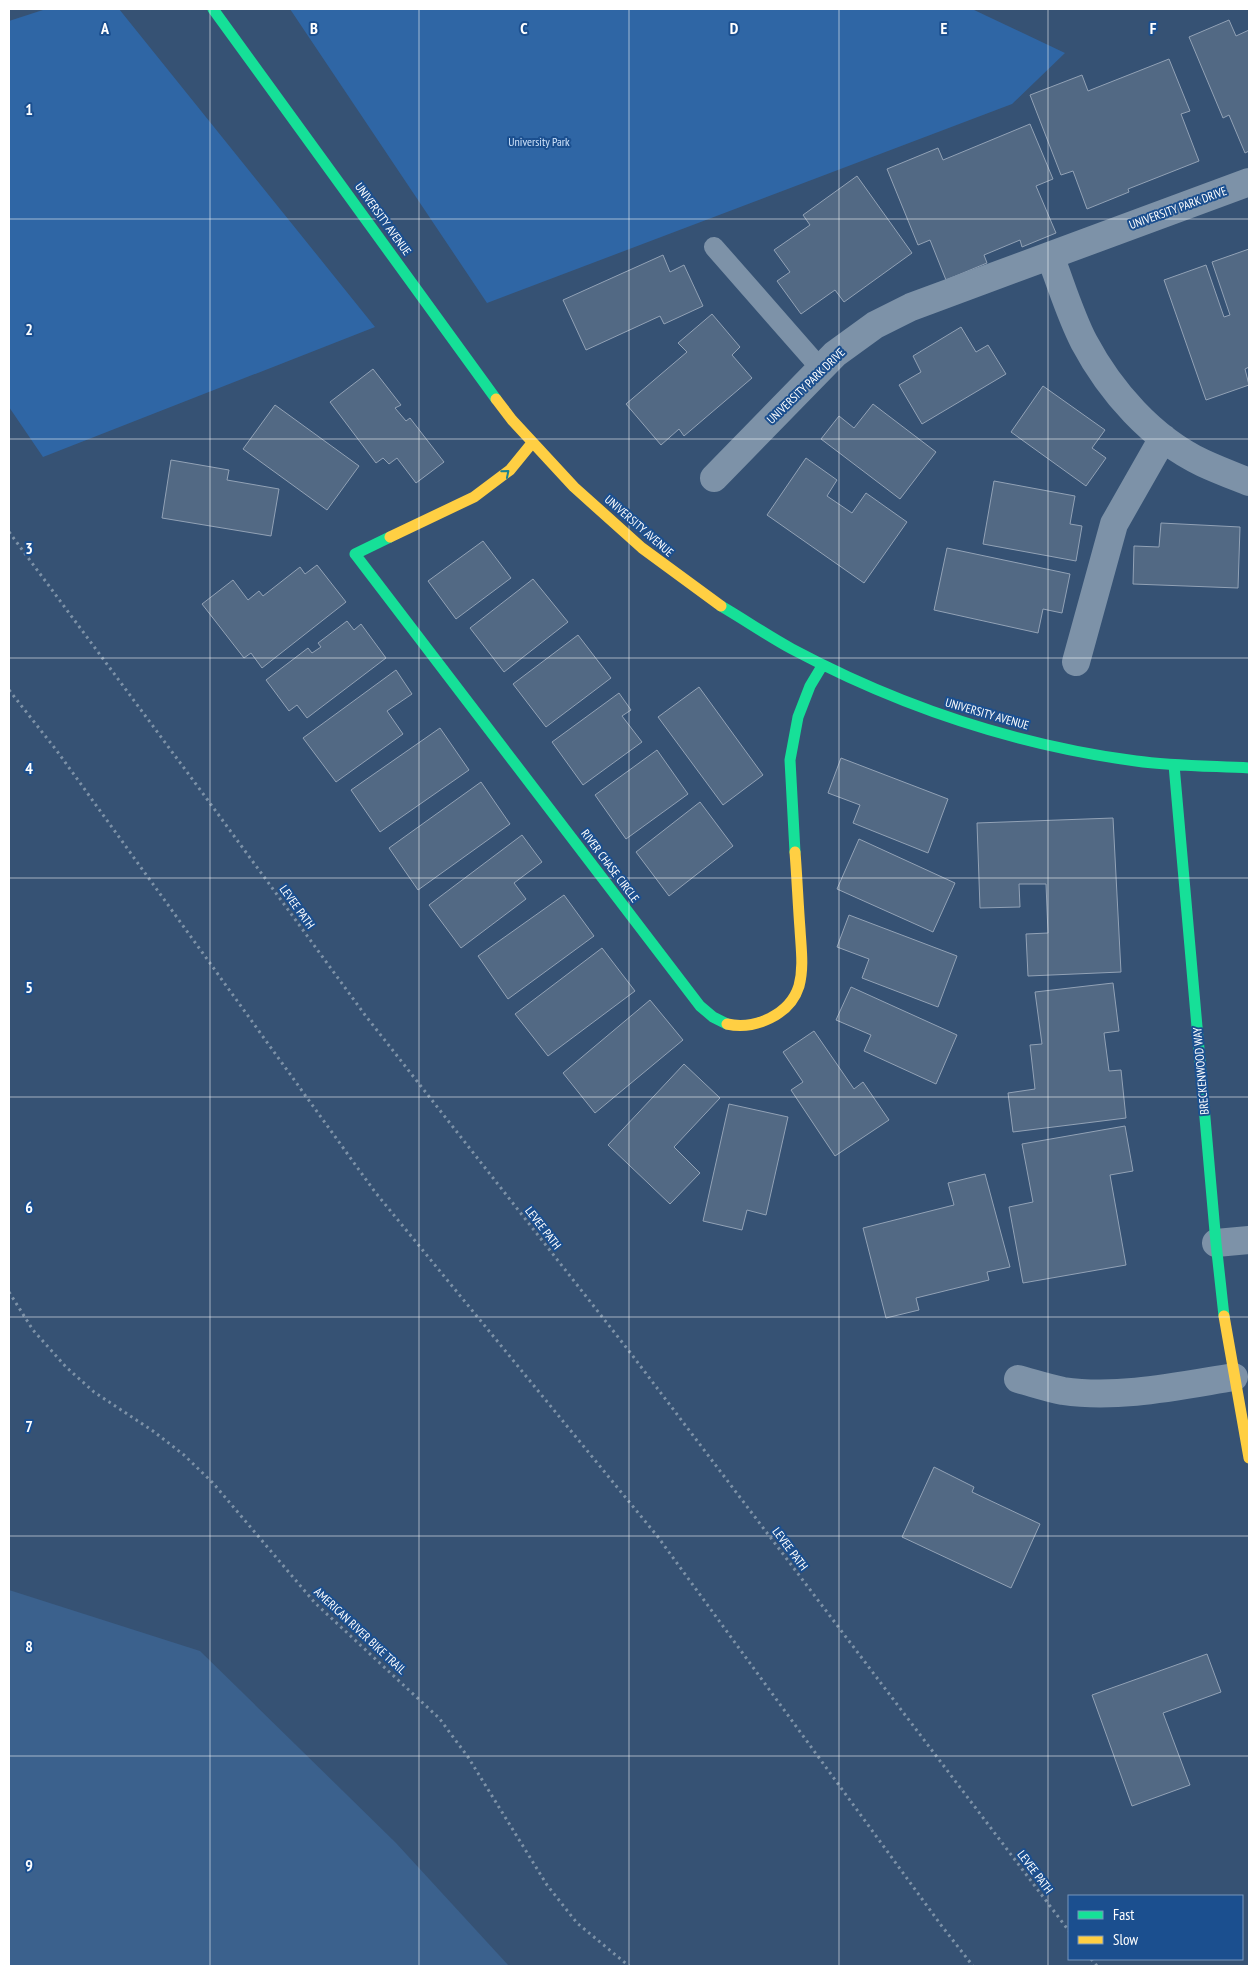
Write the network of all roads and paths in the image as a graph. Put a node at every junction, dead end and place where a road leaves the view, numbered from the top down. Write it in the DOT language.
graph roads {
  1 [pos="213,9"];
  2 [pos="1249,182"];
  3 [pos="714,247"];
  4 [pos="1050,256"];
  5 [pos="821,369"];
  6 [pos="1163,438"];
  7 [pos="532,443"];
  8 [pos="714,478"];
  9 [pos="1249,482"];
  10 [pos="9,532"];
  11 [pos="1076,662"];
  12 [pos="822,666"];
  13 [pos="9,690"];
  14 [pos="1174,765"];
  15 [pos="1249,768"];
  16 [pos="1249,1240"];
  17 [pos="1216,1243"];
  18 [pos="9,1292"];
  19 [pos="1234,1377"];
  20 [pos="1018,1379"];
  21 [pos="1249,1458"];
  22 [pos="1068,1930"];
  23 [pos="629,1966"];
  24 [pos="973,1966"];
  1 -- 7 [label="street, UNIVERSITY AVENUE"];
  2 -- 4 [label="street, UNIVERSITY PARK DRIVE"];
  3 -- 5 [label="lane"];
  4 -- 5 [label="street, UNIVERSITY PARK DRIVE"];
  4 -- 6 [label="street"];
  5 -- 8 [label="street, UNIVERSITY PARK DRIVE"];
  6 -- 9 [label="street"];
  6 -- 11 [label="street"];
  7 -- 12 [label="street, UNIVERSITY AVENUE"];
  12 -- 7 [label="street, RIVER CHASE CIRCLE, one-way"];
  10 -- 22 [label="path, LEVEE PATH"];
  12 -- 14 [label="street, UNIVERSITY AVENUE"];
  13 -- 24 [label="path"];
  14 -- 15 [label="street, UNIVERSITY AVENUE"];
  14 -- 17 [label="street, BRECKENWOOD WAY"];
  16 -- 17 [label="street"];
  17 -- 19 [label="street, BRECKENWOOD WAY"];
  18 -- 23 [label="path, AMERICAN RIVER BIKE TRAIL"];
  19 -- 20 [label="street"];
  19 -- 21 [label="street, BRECKENWOOD WAY"];
}
